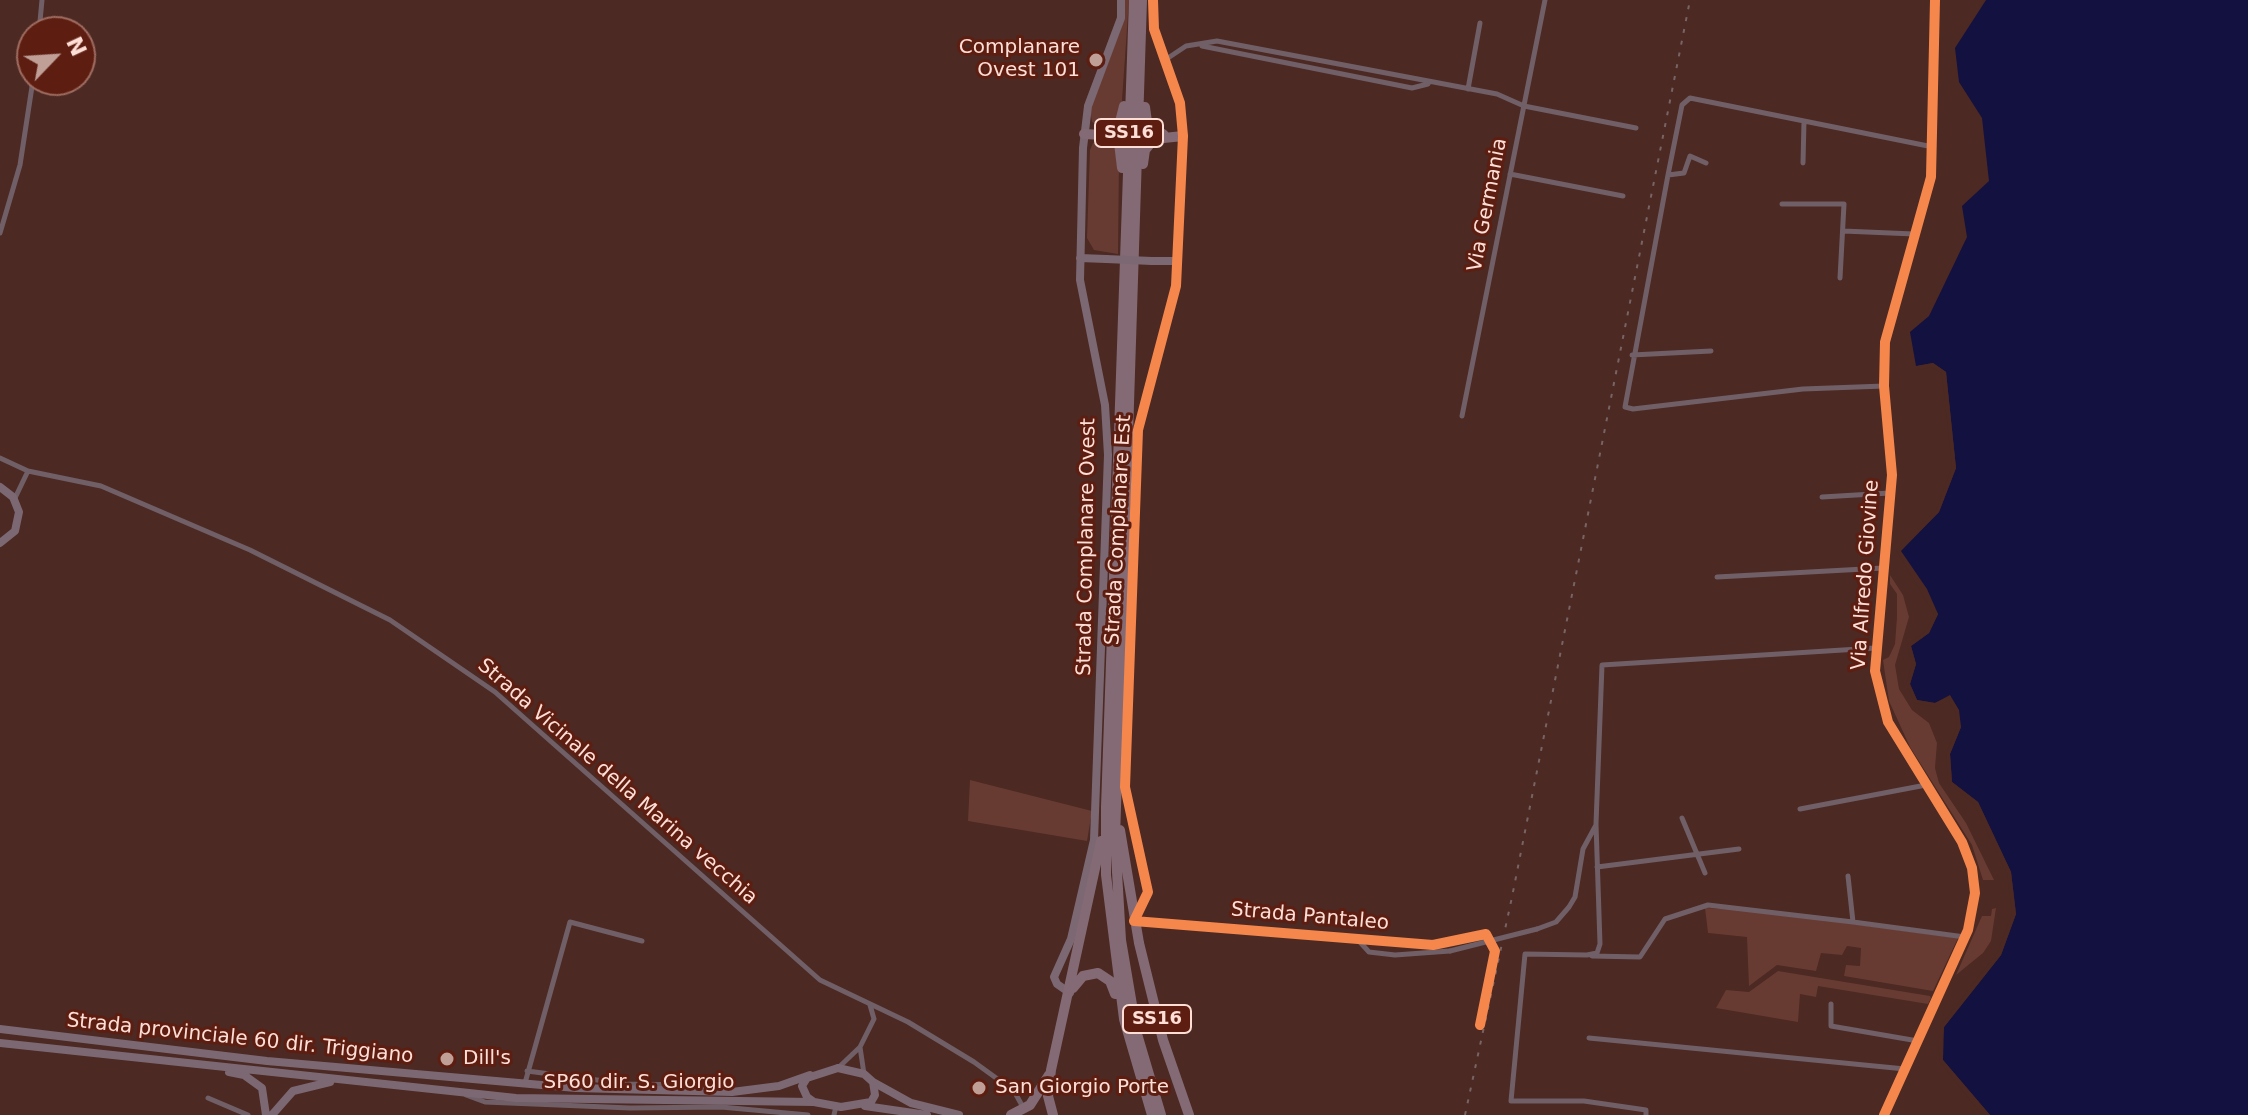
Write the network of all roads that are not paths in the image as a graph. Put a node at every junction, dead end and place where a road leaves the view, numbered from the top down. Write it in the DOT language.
graph roads {
  1 [pos="1121,0"];
  2 [pos="1134,0"];
  3 [pos="1142,0"];
  4 [pos="1153,0"];
  5 [pos="1545,0"];
  6 [pos="1935,0"];
  7 [pos="1480,23"];
  8 [pos="1137,40"];
  9 [pos="1165,60"];
  10 [pos="1468,89"];
  11 [pos="31,96"];
  12 [pos="1524,106"];
  13 [pos="1804,121"];
  14 [pos="1636,128"];
  15 [pos="1084,134"];
  16 [pos="1103,135"];
  17 [pos="1164,135"];
  18 [pos="1183,136"];
  19 [pos="1933,147"];
  20 [pos="1706,163"];
  21 [pos="1803,163"];
  22 [pos="1510,174"];
  23 [pos="1668,175"];
  24 [pos="1623,196"];
  25 [pos="1782,204"];
  26 [pos="1843,231"];
  27 [pos="0,233"];
  28 [pos="1914,234"];
  29 [pos="1130,241"];
  30 [pos="1080,258"];
  31 [pos="1178,261"];
  32 [pos="1840,278"];
  33 [pos="1711,351"];
  34 [pos="1632,355"];
  35 [pos="1884,386"];
  36 [pos="1462,416"];
  37 [pos="0,458"];
  38 [pos="28,471"];
  39 [pos="18,487"];
  40 [pos="3,489"];
  41 [pos="1890,493"];
  42 [pos="1822,497"];
  43 [pos="16,502"];
  44 [pos="0,543"];
  45 [pos="1883,568"];
  46 [pos="1717,577"];
  47 [pos="1875,648"];
  48 [pos="1926,785"];
  49 [pos="1110,807"];
  50 [pos="1800,809"];
  51 [pos="1682,818"];
  52 [pos="1596,824"];
  53 [pos="1739,849"];
  54 [pos="1697,855"];
  55 [pos="1597,867"];
  56 [pos="1705,873"];
  57 [pos="1848,876"];
  58 [pos="1134,921"];
  59 [pos="1853,922"];
  60 [pos="1966,937"];
  61 [pos="1358,940"];
  62 [pos="642,941"];
  63 [pos="1587,955"];
  64 [pos="1145,967"];
  65 [pos="1134,990"];
  66 [pos="1070,993"];
  67 [pos="1152,997"];
  68 [pos="869,1004"];
  69 [pos="1831,1004"];
  70 [pos="889,1014"];
  71 [pos="874,1019"];
  72 [pos="1124,1019"];
  73 [pos="1480,1025"];
  74 [pos="0,1026"];
  75 [pos="1589,1038"];
  76 [pos="1919,1041"];
  77 [pos="0,1043"];
  78 [pos="860,1047"];
  79 [pos="173,1061"];
  80 [pos="838,1068"];
  81 [pos="1051,1070"];
  82 [pos="1906,1070"];
  83 [pos="527,1071"];
  84 [pos="864,1074"];
  85 [pos="810,1075"];
  86 [pos="873,1082"];
  87 [pos="379,1083"];
  88 [pos="525,1084"];
  89 [pos="709,1091"];
  90 [pos="458,1092"];
  91 [pos="208,1098"];
  92 [pos="814,1102"];
  93 [pos="865,1106"];
  94 [pos="1024,1109"];
  95 [pos="835,1111"];
  96 [pos="248,1115"];
  97 [pos="269,1115"];
  98 [pos="808,1115"];
  99 [pos="927,1115"];
  100 [pos="959,1115"];
  101 [pos="1011,1115"];
  102 [pos="1053,1115"];
  103 [pos="1152,1115"];
  104 [pos="1161,1115"];
  105 [pos="1189,1115"];
  106 [pos="1646,1115"];
  107 [pos="1884,1115"];
  1 -- 15 [label="main road, Strada Complanare Ovest"];
  2 -- 8 [label="highway, SS16"];
  3 -- 8 [label="highway, SS16"];
  4 -- 9 [label="main road, Strada Complanare Est"];
  5 -- 12 [label="street, Via Germania"];
  6 -- 19 [label="main road, Via Alfredo Giovine"];
  7 -- 10 [label="street"];
  8 -- 16 [label="highway"];
  8 -- 17 [label="highway"];
  8 -- 29 [label="highway, SS16"];
  9 -- 10 [label="street"];
  9 -- 18 [label="main road, Strada Complanare Est"];
  10 -- 12 [label="street"];
  11 -- 27 [label="street"];
  12 -- 14 [label="street"];
  12 -- 22 [label="street, Via Germania"];
  13 -- 19 [label="street"];
  13 -- 21 [label="street"];
  13 -- 23 [label="street"];
  15 -- 16 [label="highway"];
  15 -- 30 [label="main road, Strada Complanare Ovest"];
  16 -- 29 [label="highway"];
  17 -- 18 [label="highway"];
  17 -- 29 [label="highway"];
  18 -- 31 [label="main road, Strada Complanare Est"];
  19 -- 28 [label="main road, Via Alfredo Giovine"];
  20 -- 23 [label="street"];
  22 -- 24 [label="street"];
  22 -- 36 [label="street, Via Germania"];
  23 -- 34 [label="street"];
  25 -- 26 [label="street"];
  26 -- 28 [label="street"];
  26 -- 32 [label="street"];
  28 -- 35 [label="main road, Via Alfredo Giovine"];
  29 -- 49 [label="highway, SS16"];
  30 -- 31 [label="main road, bridge"];
  30 -- 66 [label="main road, Strada Complanare Ovest"];
  31 -- 58 [label="main road, Strada Complanare Est"];
  33 -- 34 [label="street"];
  34 -- 35 [label="street"];
  35 -- 41 [label="main road, Via Alfredo Giovine"];
  37 -- 38 [label="street, Strada Vicinale della Marina vecchia"];
  38 -- 39 [label="street"];
  38 -- 68 [label="street, Strada Vicinale della Marina vecchia"];
  39 -- 40 [label="street"];
  39 -- 43 [label="street"];
  40 -- 43 [label="main road"];
  41 -- 42 [label="street"];
  41 -- 45 [label="main road, Via Alfredo Giovine"];
  43 -- 44 [label="main road"];
  45 -- 46 [label="street"];
  45 -- 47 [label="main road, Via Alfredo Giovine"];
  47 -- 48 [label="main road, Via Alfredo Giovine"];
  47 -- 52 [label="street, Strada Pantaleo"];
  48 -- 50 [label="street"];
  48 -- 60 [label="main road, Via Alfredo Giovine"];
  49 -- 58 [label="highway, SS16"];
  49 -- 65 [label="highway, SS16"];
  49 -- 66 [label="highway, SS16"];
  49 -- 72 [label="highway, SS16"];
  51 -- 54 [label="street"];
  52 -- 55 [label="street, Strada Pantaleo"];
  52 -- 61 [label="street, Strada Pantaleo, bridge"];
  53 -- 54 [label="street"];
  54 -- 55 [label="street"];
  54 -- 56 [label="street"];
  55 -- 63 [label="street, Strada Pantaleo"];
  57 -- 59 [label="street"];
  58 -- 61 [label="street, Strada Pantaleo"];
  58 -- 64 [label="highway, SS16"];
  59 -- 60 [label="street"];
  59 -- 63 [label="street"];
  60 -- 76 [label="main road, Via Alfredo Giovine"];
  61 -- 73 [label="street, Strada Pantaleo"];
  62 -- 83 [label="street"];
  63 -- 106 [label="street"];
  64 -- 65 [label="highway, SS16"];
  64 -- 67 [label="highway, SS16"];
  65 -- 67 [label="highway, SS16"];
  65 -- 104 [label="highway, SS16"];
  66 -- 72 [label="highway, SS16"];
  66 -- 81 [label="highway, SS16"];
  67 -- 105 [label="highway, SS16"];
  68 -- 70 [label="street, Strada Vicinale della Marina vecchia"];
  68 -- 71 [label="street"];
  69 -- 76 [label="street"];
  70 -- 71 [label="street"];
  70 -- 94 [label="street, Strada Vicinale della Marina vecchia"];
  71 -- 78 [label="street"];
  72 -- 103 [label="highway, SS16"];
  74 -- 88 [label="main road, Strada provinciale 60 dir. Triggiano"];
  75 -- 82 [label="street"];
  76 -- 82 [label="main road, Via Alfredo Giovine"];
  77 -- 79 [label="main road, SP60 dir. S. Giorgio"];
  78 -- 80 [label="street"];
  78 -- 84 [label="street"];
  79 -- 87 [label="main road, SP60 dir. S. Giorgio"];
  79 -- 97 [label="main road"];
  80 -- 84 [label="main road"];
  80 -- 85 [label="main road, Strada provinciale 60 dir. Triggiano"];
  81 -- 94 [label="highway"];
  81 -- 102 [label="highway, SS16"];
  82 -- 107 [label="main road, Via Alfredo Giovine"];
  83 -- 88 [label="street"];
  83 -- 89 [label="street"];
  84 -- 86 [label="main road"];
  85 -- 89 [label="main road, Strada provinciale 60 dir. Triggiano"];
  85 -- 92 [label="main road"];
  86 -- 93 [label="main road"];
  86 -- 100 [label="main road"];
  87 -- 90 [label="main road, SP60 dir. S. Giorgio"];
  87 -- 97 [label="main road"];
  88 -- 89 [label="main road, Strada provinciale 60 dir. Triggiano"];
  90 -- 92 [label="main road, SP60 dir. S. Giorgio"];
  90 -- 98 [label="street"];
  91 -- 96 [label="street"];
  92 -- 95 [label="main road, SP60 dir. S. Giorgio"];
  93 -- 95 [label="main road, SP60 dir. S. Giorgio"];
  93 -- 99 [label="main road"];
  94 -- 101 [label="highway"];
}
